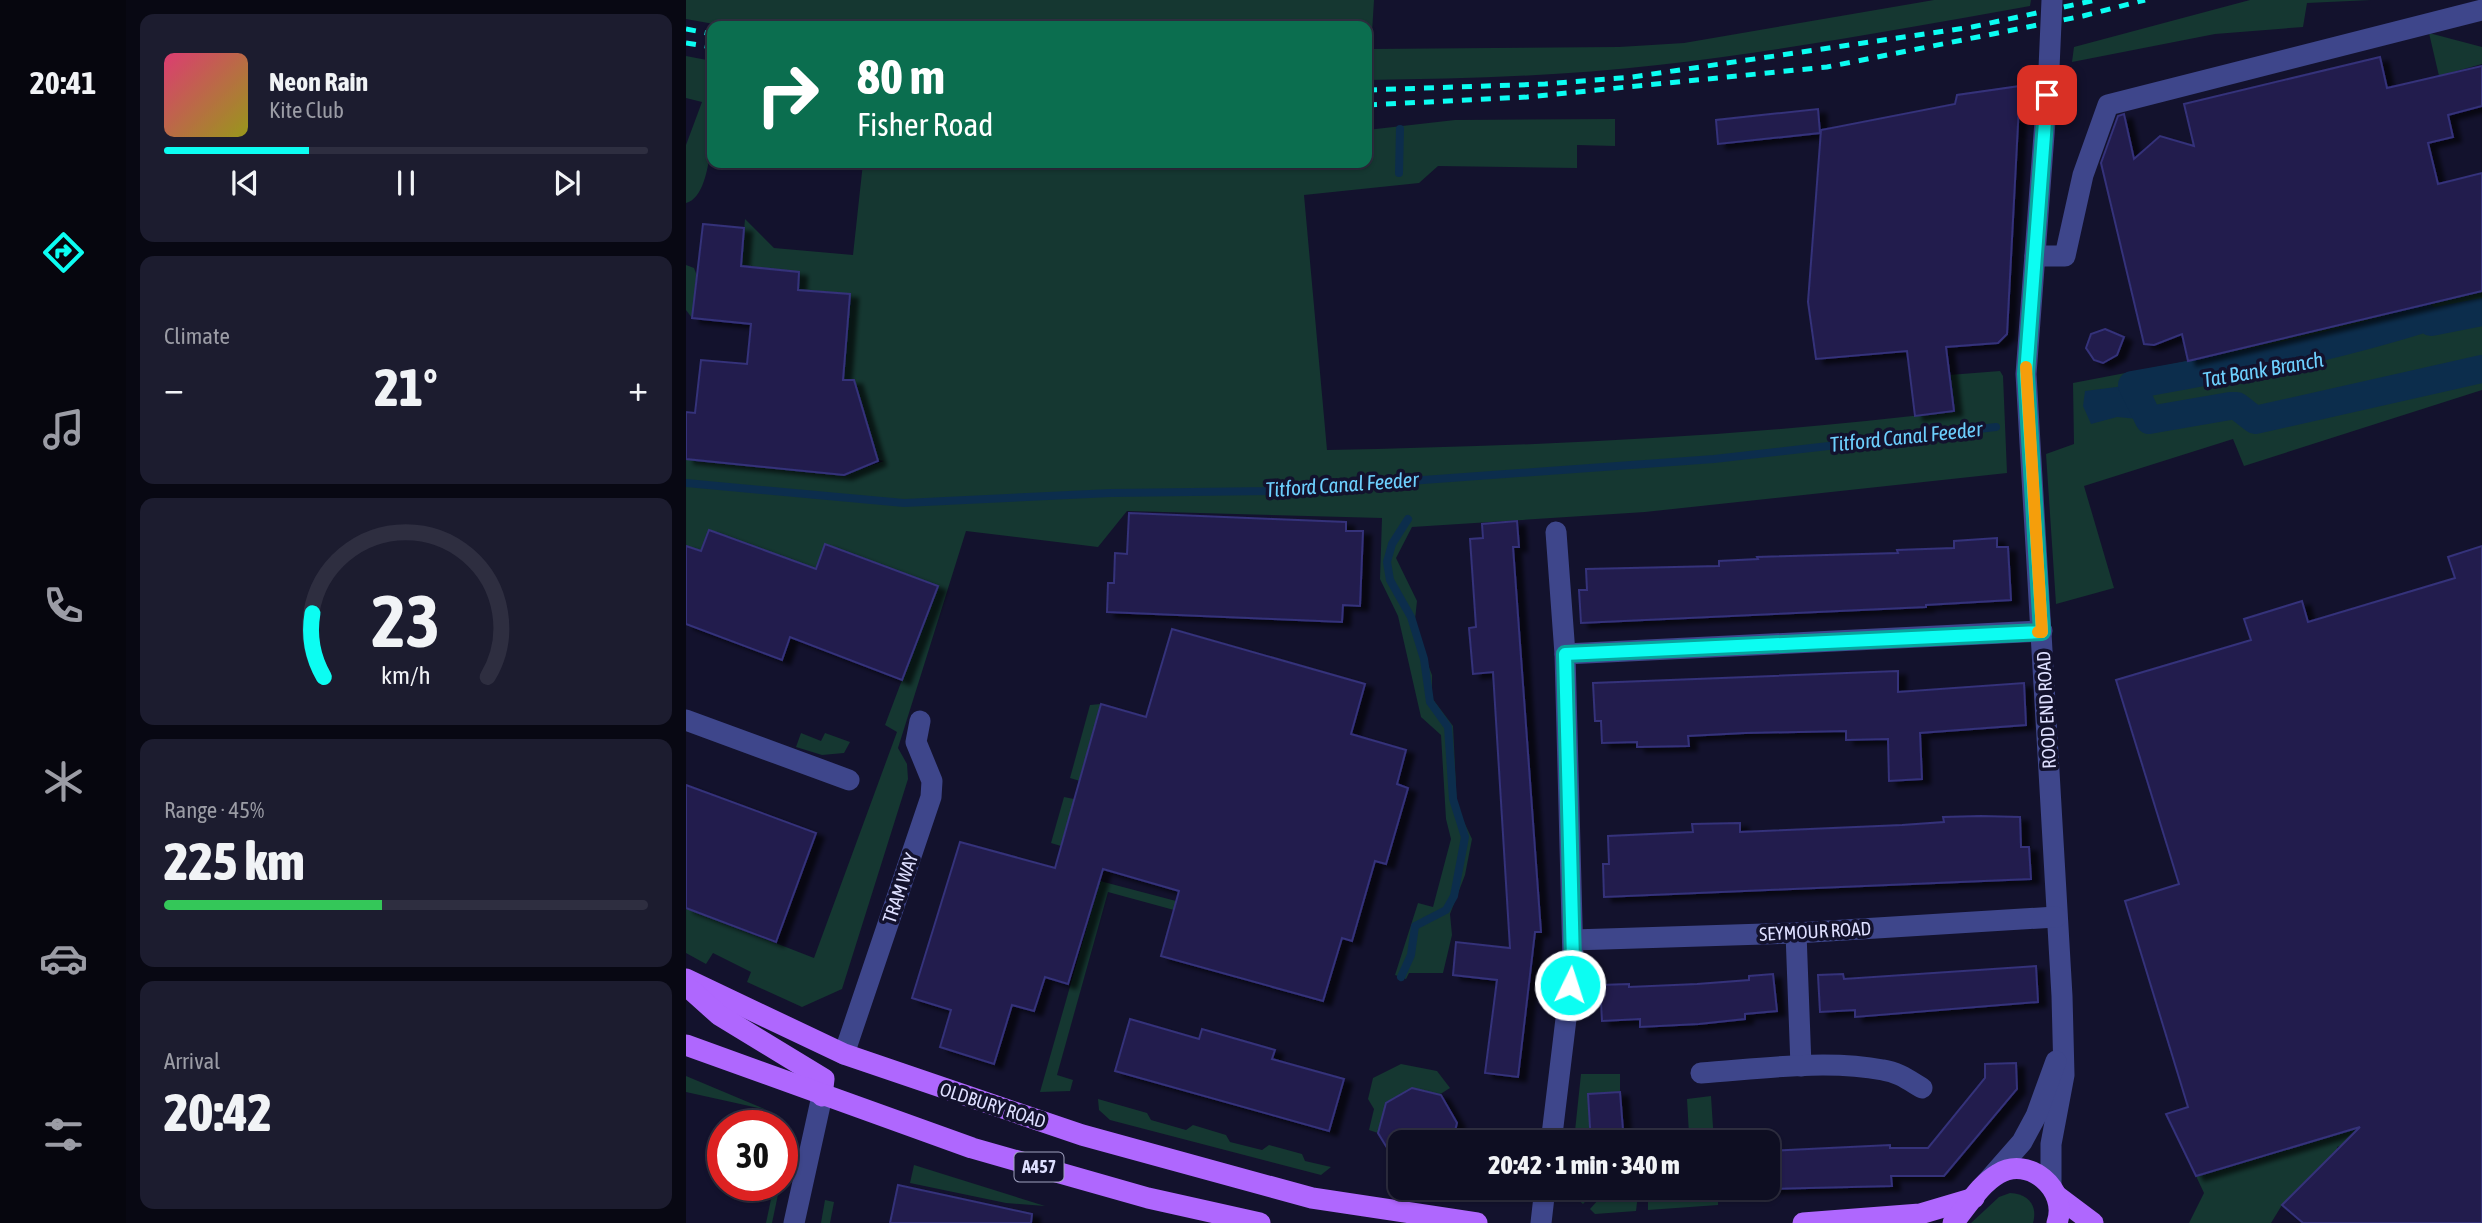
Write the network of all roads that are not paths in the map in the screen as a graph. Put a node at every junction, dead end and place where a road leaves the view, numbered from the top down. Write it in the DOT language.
graph roads {
  1 [pos="2052,0"];
  2 [pos="2482,10"];
  3 [pos="2035,256"];
  4 [pos="1556,532"];
  5 [pos="2042,632"];
  6 [pos="1565,654"];
  7 [pos="686,720"];
  8 [pos="920,721"];
  9 [pos="849,780"];
  10 [pos="2056,917"];
  11 [pos="1796,933"];
  12 [pos="1573,940"];
  13 [pos="686,979"];
  14 [pos="686,985"];
  15 [pos="2062,1044"];
  16 [pos="686,1045"];
  17 [pos="844,1054"];
  18 [pos="1801,1066"];
  19 [pos="1701,1073"];
  20 [pos="1922,1088"];
  21 [pos="822,1096"];
  22 [pos="1553,1130"];
  23 [pos="1979,1191"];
  24 [pos="2054,1191"];
  25 [pos="1544,1200"];
  26 [pos="794,1223"];
  27 [pos="1260,1223"];
  28 [pos="1477,1223"];
  29 [pos="1541,1223"];
  30 [pos="1803,1223"];
  31 [pos="1953,1223"];
  32 [pos="2057,1223"];
  33 [pos="2093,1223"];
  1 -- 3 [label="street, ROOD END ROAD, bridge"];
  2 -- 3 [label="street"];
  3 -- 5 [label="street, ROOD END ROAD"];
  4 -- 6 [label="street"];
  5 -- 6 [label="street"];
  5 -- 10 [label="street, ROOD END ROAD"];
  6 -- 12 [label="street"];
  7 -- 9 [label="street"];
  8 -- 17 [label="street, TRAM WAY"];
  10 -- 11 [label="street, SEYMOUR ROAD"];
  10 -- 15 [label="street, ROOD END ROAD"];
  11 -- 12 [label="street, SEYMOUR ROAD"];
  11 -- 18 [label="street"];
  12 -- 22 [label="street"];
  13 -- 17 [label="main road, OLDBURY ROAD / A457"];
  14 -- 21 [label="main road"];
  15 -- 23 [label="street, ROOD END ROAD"];
  15 -- 24 [label="street, ROOD END ROAD"];
  16 -- 21 [label="main road, A457"];
  17 -- 28 [label="main road, OLDBURY ROAD / A457"];
  18 -- 19 [label="street"];
  18 -- 20 [label="street"];
  21 -- 26 [label="street"];
  21 -- 27 [label="main road, A457"];
  23 -- 24 [label="main road"];
  23 -- 30 [label="main road"];
  23 -- 31 [label="main road"];
  24 -- 32 [label="main road"];
  24 -- 33 [label="main road"];
  25 -- 29 [label="street"];
}
